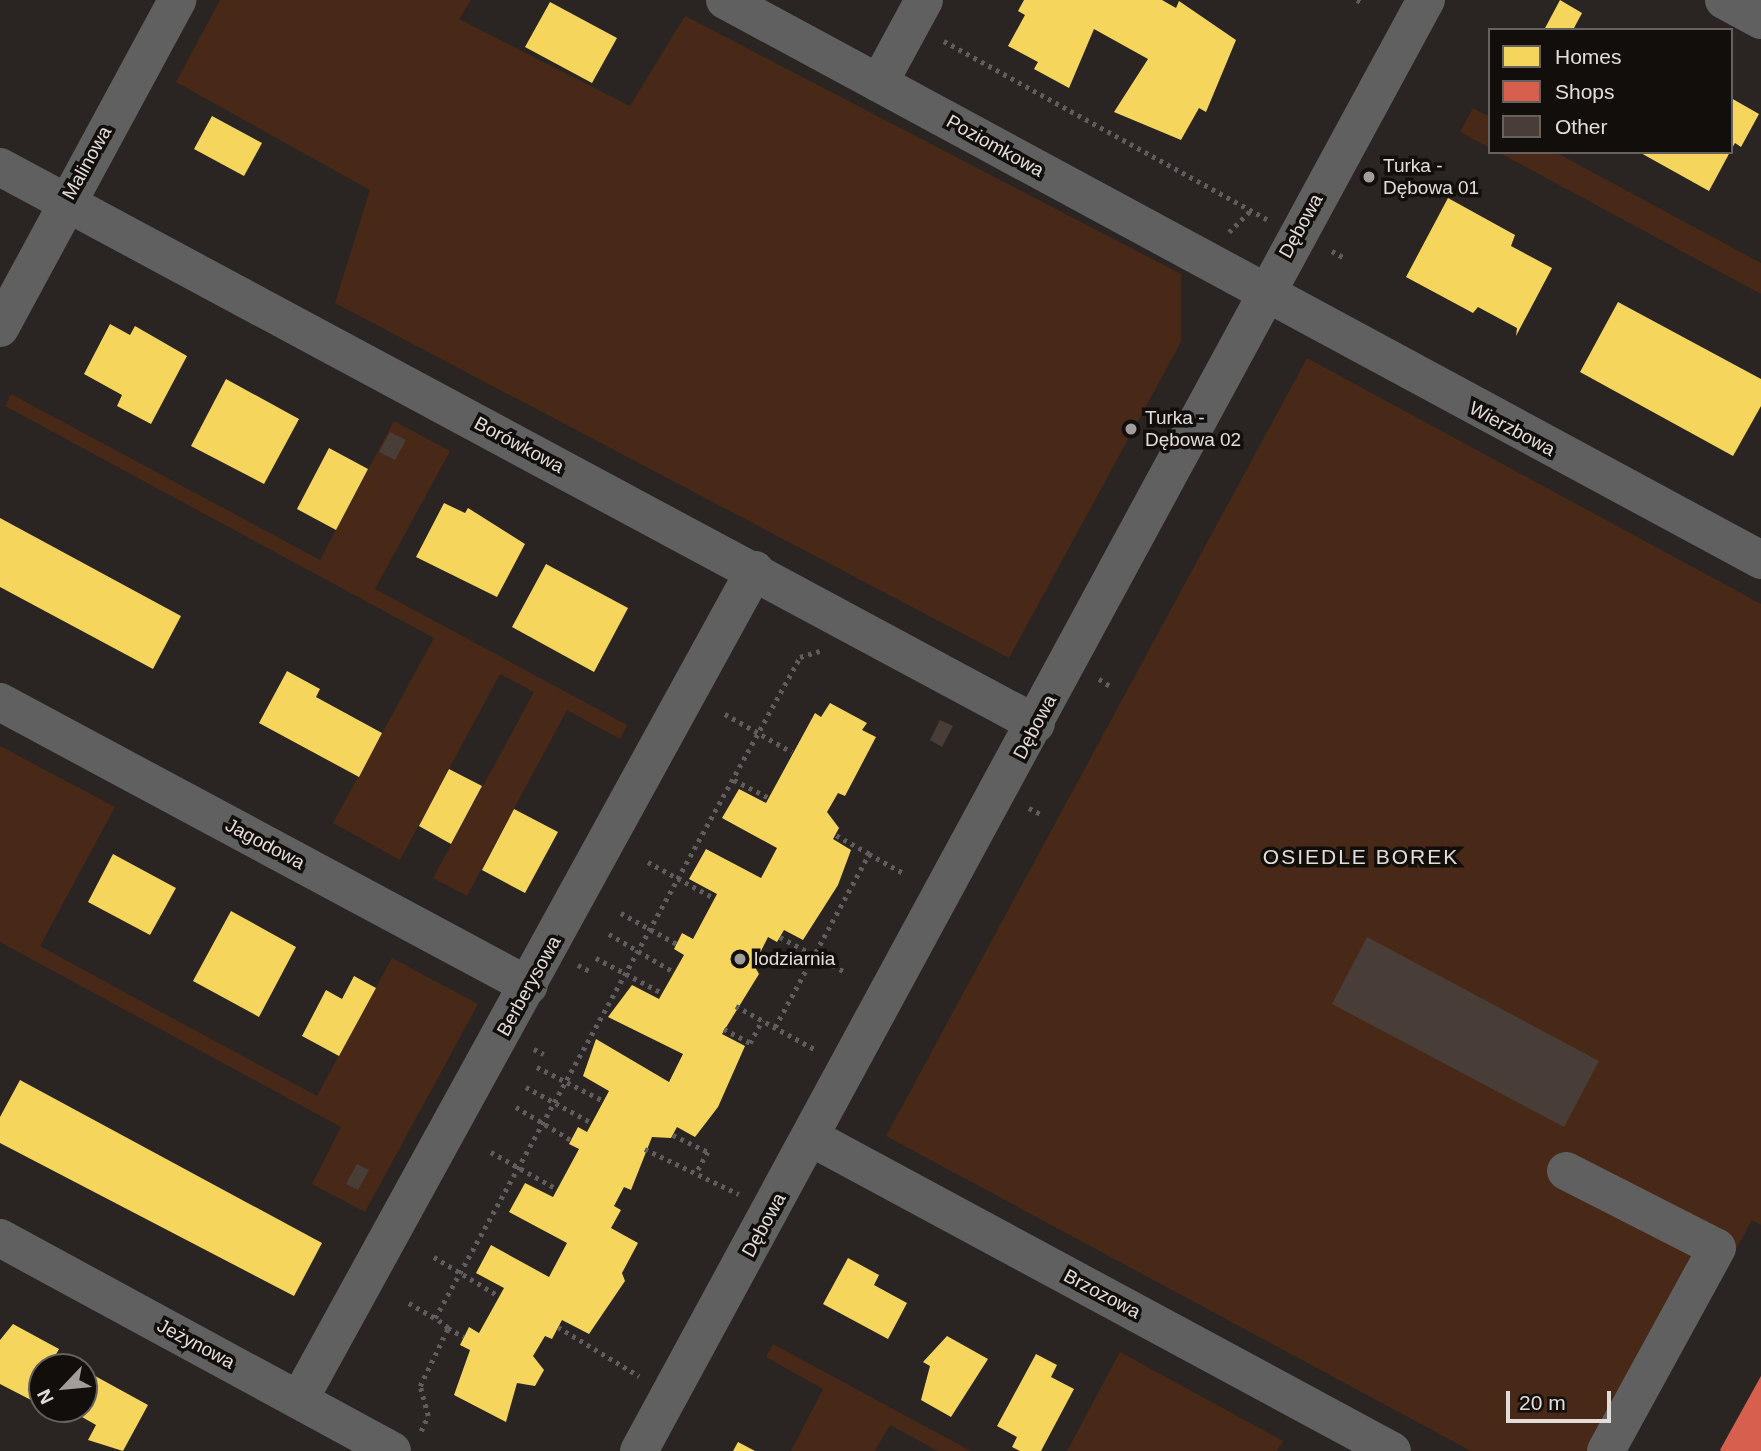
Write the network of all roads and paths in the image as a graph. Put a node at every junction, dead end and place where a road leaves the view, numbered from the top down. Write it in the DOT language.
graph roads {
  1 [pos="177,0"];
  2 [pos="725,0"];
  3 [pos="924,0"];
  4 [pos="1357,0"];
  5 [pos="1426,0"];
  6 [pos="1724,0"];
  7 [pos="1364,4"];
  8 [pos="1761,20"];
  9 [pos="903,40"];
  10 [pos="879,83"];
  11 [pos="0,167"];
  12 [pos="65,202"];
  13 [pos="1250,211"];
  14 [pos="1264,294"];
  15 [pos="0,328"];
  16 [pos="1761,560"];
  17 [pos="755,569"];
  18 [pos="834,646"];
  19 [pos="0,702"];
  20 [pos="725,714"];
  21 [pos="1036,724"];
  22 [pos="759,734"];
  23 [pos="792,752"];
  24 [pos="734,780"];
  25 [pos="769,798"];
  26 [pos="835,835"];
  27 [pos="869,854"];
  28 [pos="648,862"];
  29 [pos="902,872"];
  30 [pos="681,878"];
  31 [pos="714,898"];
  32 [pos="621,913"];
  33 [pos="652,930"];
  34 [pos="609,934"];
  35 [pos="780,937"];
  36 [pos="677,944"];
  37 [pos="640,952"];
  38 [pos="814,955"];
  39 [pos="596,958"];
  40 [pos="674,972"];
  41 [pos="847,973"];
  42 [pos="628,975"];
  43 [pos="529,986"];
  44 [pos="662,993"];
  45 [pos="762,1020"];
  46 [pos="775,1027"];
  47 [pos="724,1029"];
  48 [pos="537,1068"];
  49 [pos="569,1083"];
  50 [pos="526,1087"];
  51 [pos="604,1101"];
  52 [pos="558,1103"];
  53 [pos="516,1107"];
  54 [pos="592,1122"];
  55 [pos="547,1125"];
  56 [pos="673,1135"];
  57 [pos="812,1138"];
  58 [pos="571,1140"];
  59 [pos="645,1149"];
  60 [pos="491,1152"];
  61 [pos="520,1170"];
  62 [pos="1566,1171"];
  63 [pos="697,1172"];
  64 [pos="557,1189"];
  65 [pos="748,1199"];
  66 [pos="0,1238"];
  67 [pos="434,1257"];
  68 [pos="460,1274"];
  69 [pos="499,1296"];
  70 [pos="409,1303"];
  71 [pos="435,1318"];
  72 [pos="558,1327"];
  73 [pos="448,1328"];
  74 [pos="464,1337"];
  75 [pos="645,1378"];
  76 [pos="299,1400"];
  77 [pos="405,1443"];
  78 [pos="639,1451"];
  79 [pos="1392,1451"];
  80 [pos="1606,1451"];
  1 -- 12 [label="street, Malinowa"];
  2 -- 10 [label="street, Poziomkowa"];
  3 -- 9 [label="street"];
  4 -- 7 [label="path"];
  5 -- 14 [label="street, Dębowa"];
  6 -- 8 [label="street"];
  9 -- 10 [label="street"];
  9 -- 13 [label="path"];
  10 -- 14 [label="street, Poziomkowa"];
  11 -- 12 [label="street, Borówkowa"];
  12 -- 15 [label="street, Malinowa"];
  12 -- 17 [label="street, Borówkowa"];
  14 -- 16 [label="street, Wierzbowa"];
  14 -- 21 [label="street, Dębowa"];
  17 -- 21 [label="street, Borówkowa"];
  17 -- 43 [label="street, Berberysowa"];
  18 -- 22 [label="path"];
  19 -- 43 [label="street, Jagodowa"];
  20 -- 22 [label="path"];
  21 -- 57 [label="street, Dębowa"];
  22 -- 23 [label="path"];
  22 -- 24 [label="path"];
  24 -- 25 [label="path"];
  24 -- 30 [label="path"];
  26 -- 27 [label="path"];
  27 -- 29 [label="path"];
  27 -- 38 [label="path"];
  28 -- 30 [label="path"];
  30 -- 31 [label="path"];
  30 -- 33 [label="path"];
  32 -- 33 [label="path"];
  33 -- 36 [label="path"];
  33 -- 37 [label="path"];
  34 -- 37 [label="path"];
  35 -- 38 [label="path"];
  37 -- 40 [label="path"];
  37 -- 42 [label="path"];
  38 -- 41 [label="path"];
  38 -- 46 [label="path"];
  39 -- 42 [label="path"];
  42 -- 44 [label="path"];
  42 -- 49 [label="path"];
  43 -- 76 [label="street, Berberysowa"];
  45 -- 47 [label="path"];
  48 -- 49 [label="path"];
  49 -- 51 [label="path"];
  49 -- 52 [label="path"];
  50 -- 52 [label="path"];
  52 -- 54 [label="path"];
  52 -- 55 [label="path"];
  53 -- 55 [label="path"];
  55 -- 58 [label="path"];
  55 -- 61 [label="path"];
  56 -- 63 [label="path"];
  57 -- 78 [label="street, Dębowa"];
  57 -- 79 [label="street, Brzozowa"];
  59 -- 63 [label="path"];
  60 -- 61 [label="path"];
  61 -- 64 [label="path"];
  61 -- 68 [label="path"];
  62 -- 80 [label="street"];
  63 -- 65 [label="path"];
  66 -- 76 [label="street, Jeżynowa"];
  67 -- 68 [label="path"];
  68 -- 69 [label="path"];
  68 -- 71 [label="path"];
  70 -- 71 [label="path"];
  71 -- 73 [label="path"];
  72 -- 75 [label="path"];
  73 -- 74 [label="path"];
  73 -- 77 [label="path"];
  76 -- 77 [label="street, Jeżynowa"];
}
